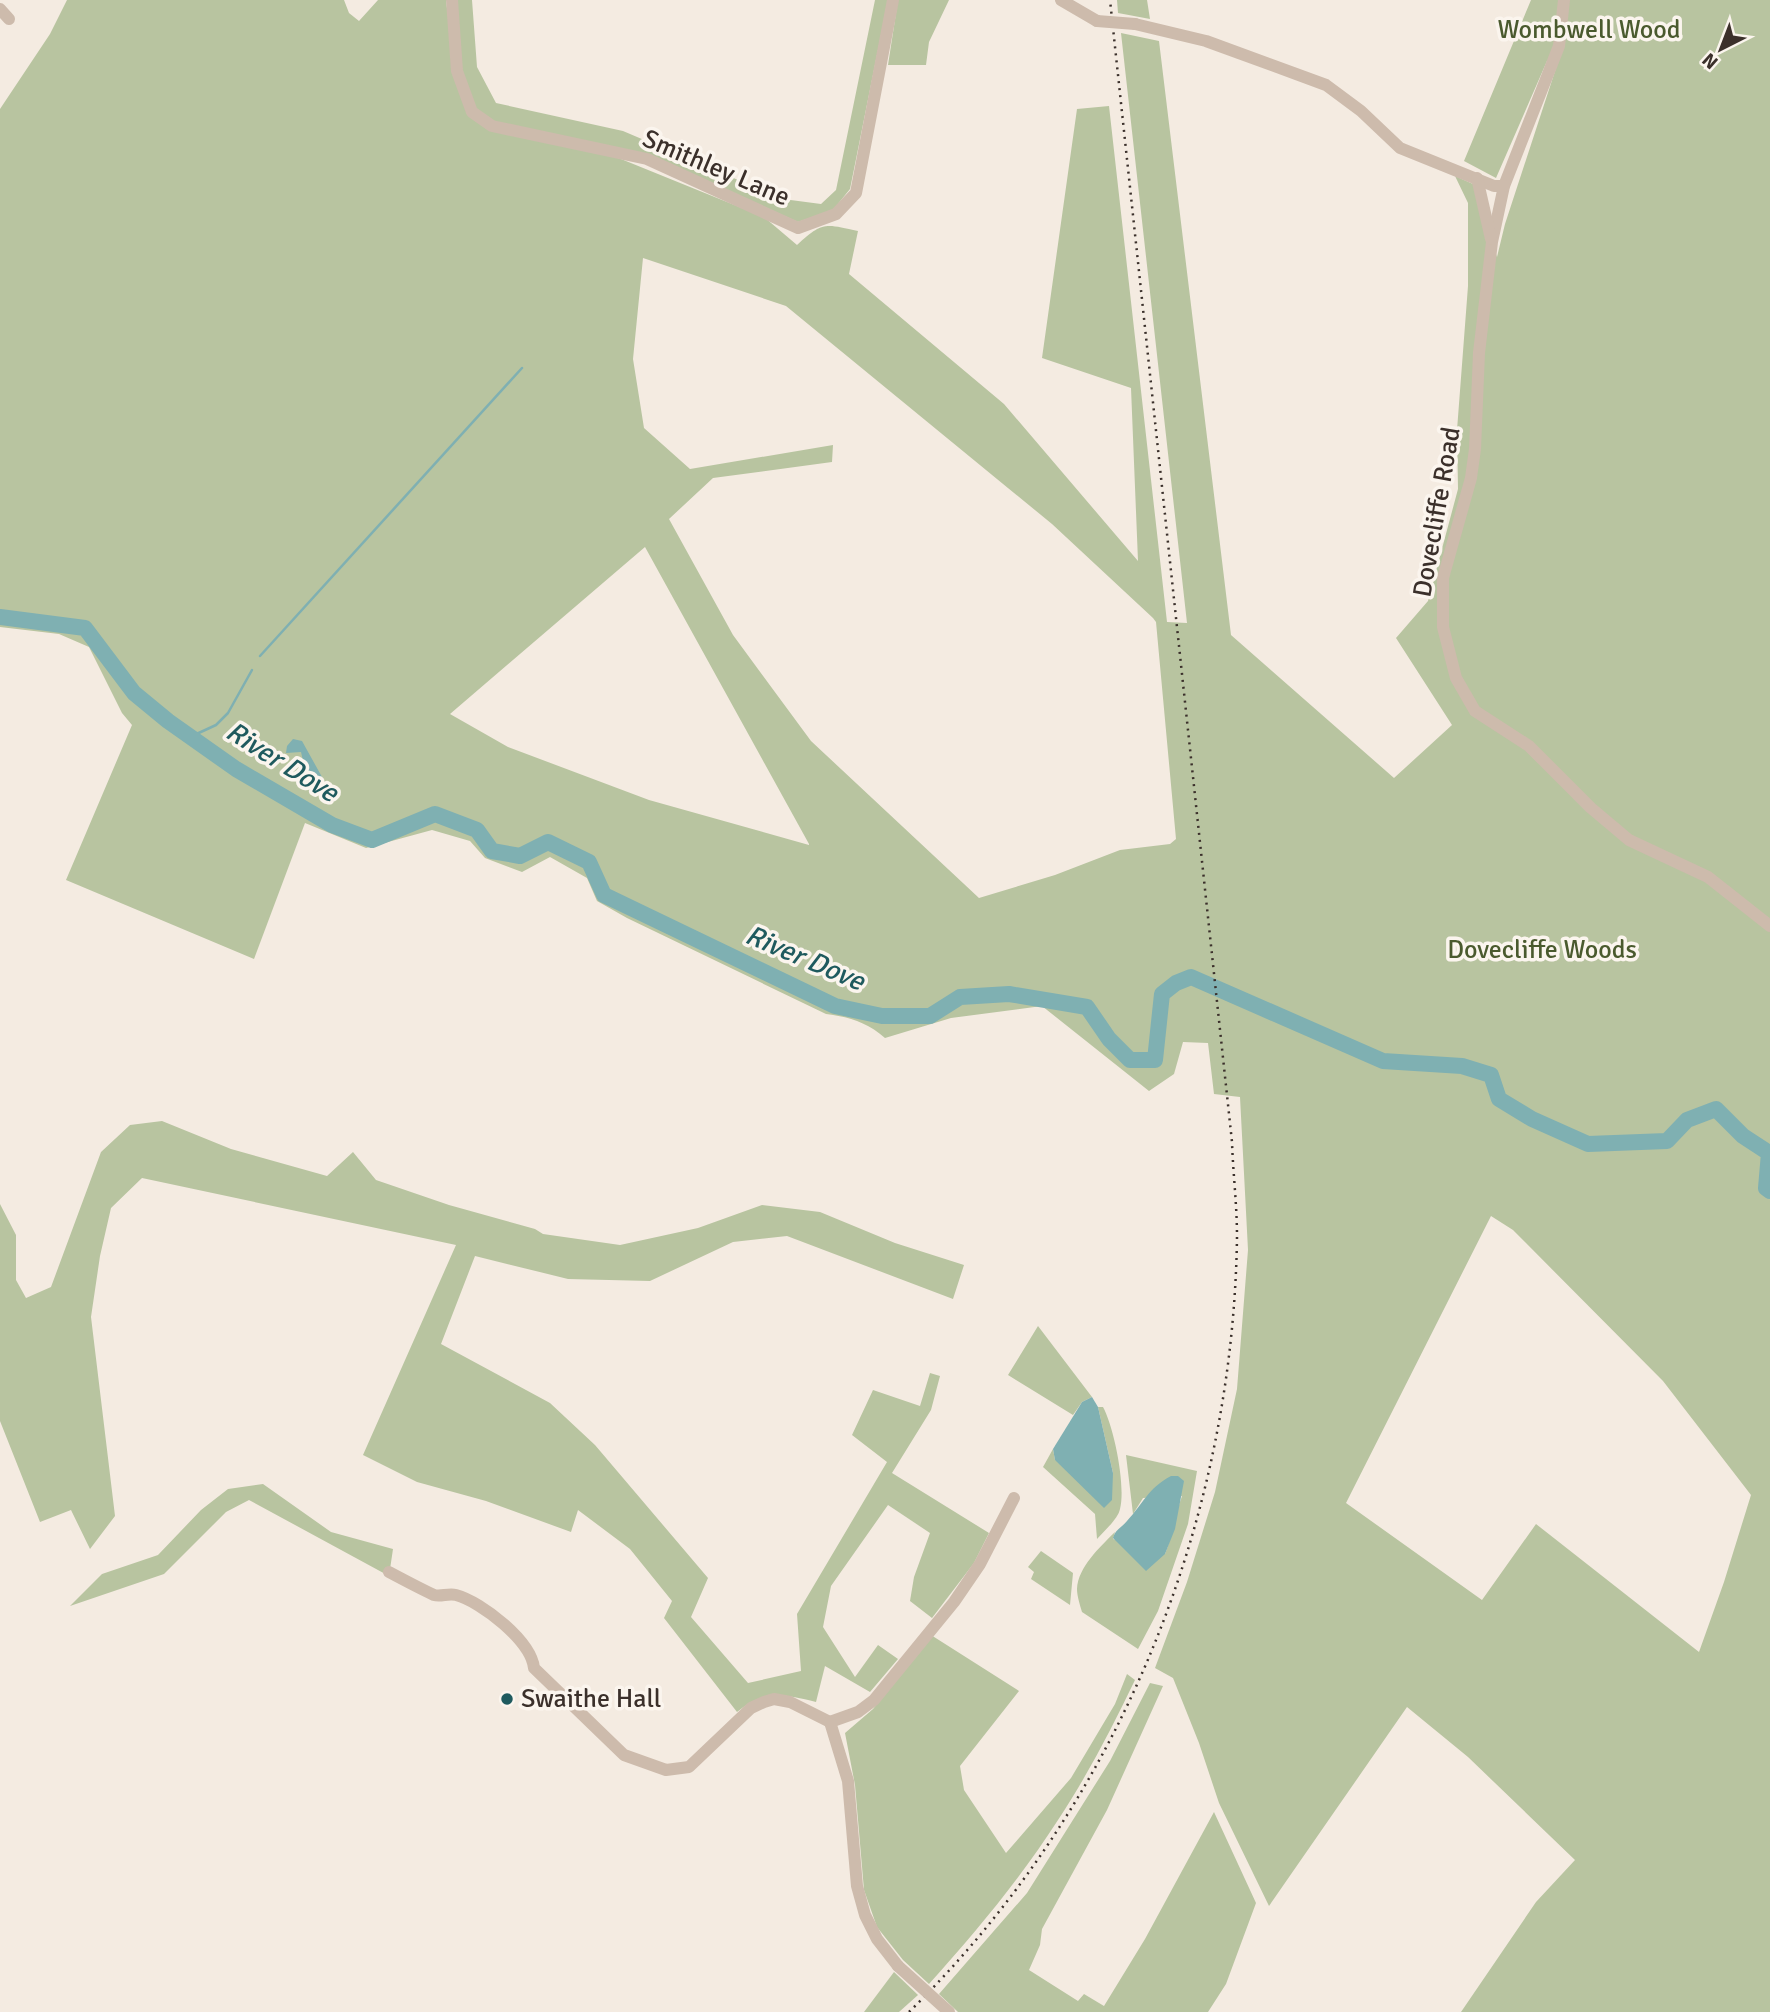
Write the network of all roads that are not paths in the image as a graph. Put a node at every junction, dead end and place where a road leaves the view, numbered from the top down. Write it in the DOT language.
graph roads {
  1 [pos="452,0"];
  2 [pos="893,0"];
  3 [pos="1061,0"];
  4 [pos="1564,0"];
  5 [pos="0,9"];
  6 [pos="9,19"];
  7 [pos="1478,178"];
  8 [pos="1504,186"];
  9 [pos="1492,242"];
  10 [pos="1770,926"];
  11 [pos="1014,1498"];
  12 [pos="389,1572"];
  13 [pos="830,1721"];
  14 [pos="949,2012"];
  1 -- 2 [label="street, Smithley Lane"];
  3 -- 7 [label="street, bridge"];
  4 -- 8 [label="street, Dovecliffe Road"];
  5 -- 6 [label="street"];
  7 -- 8 [label="street"];
  7 -- 9 [label="street"];
  8 -- 9 [label="street, Dovecliffe Road"];
  9 -- 10 [label="street, Dovecliffe Road"];
  11 -- 13 [label="street"];
  12 -- 13 [label="street"];
  13 -- 14 [label="street, bridge"];
}
